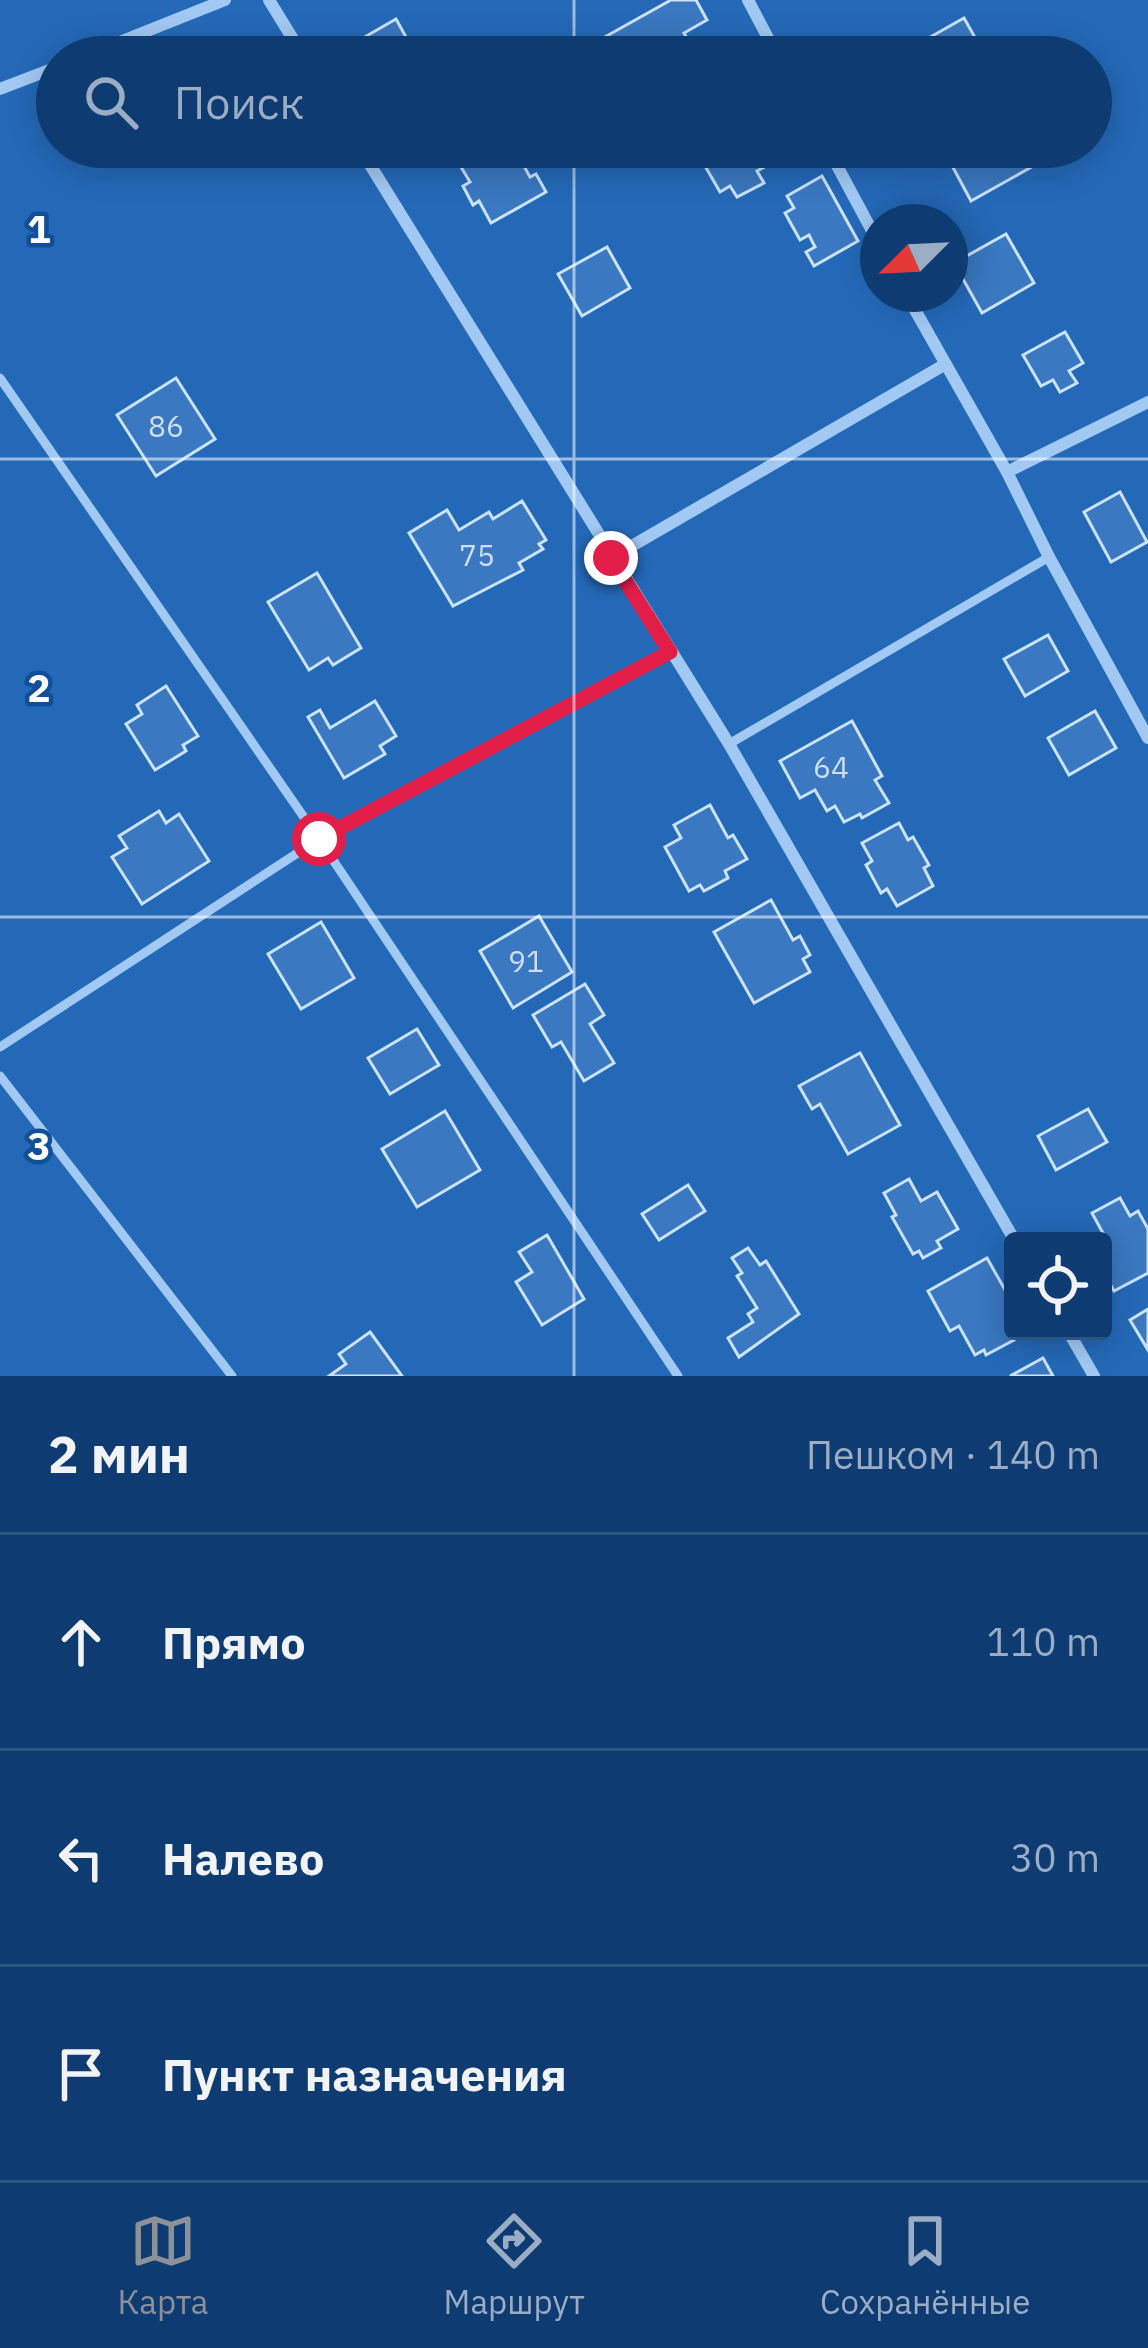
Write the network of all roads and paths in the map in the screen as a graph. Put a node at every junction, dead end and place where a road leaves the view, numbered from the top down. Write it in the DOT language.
graph roads {
  1 [pos="225,0"];
  2 [pos="269,0"];
  3 [pos="748,0"];
  4 [pos="135,36"];
  5 [pos="291,36"];
  6 [pos="767,36"];
  7 [pos="36,75"];
  8 [pos="0,89"];
  9 [pos="372,168"];
  10 [pos="838,168"];
  11 [pos="860,208"];
  12 [pos="916,312"];
  13 [pos="944,365"];
  14 [pos="0,378"];
  15 [pos="1148,402"];
  16 [pos="1007,472"];
  17 [pos="1049,557"];
  18 [pos="611,558"];
  19 [pos="670,652"];
  20 [pos="1148,738"];
  21 [pos="729,744"];
  22 [pos="319,839"];
  23 [pos="0,1047"];
  24 [pos="0,1076"];
  25 [pos="1010,1232"];
  26 [pos="1073,1340"];
  27 [pos="232,1376"];
  28 [pos="678,1376"];
  29 [pos="1094,1376"];
  1 -- 4 [label="street"];
  2 -- 5 [label="street"];
  3 -- 6 [label="street"];
  7 -- 8 [label="street"];
  9 -- 18 [label="street"];
  10 -- 11 [label="street"];
  12 -- 13 [label="street"];
  13 -- 16 [label="street"];
  13 -- 18 [label="street"];
  14 -- 22 [label="lane"];
  15 -- 16 [label="street"];
  16 -- 17 [label="street"];
  17 -- 20 [label="street"];
  17 -- 21 [label="lane"];
  18 -- 19 [label="street"];
  19 -- 21 [label="street"];
  19 -- 22 [label="lane"];
  21 -- 25 [label="street"];
  22 -- 23 [label="lane"];
  22 -- 28 [label="lane"];
  24 -- 27 [label="lane"];
  26 -- 29 [label="street"];
}
